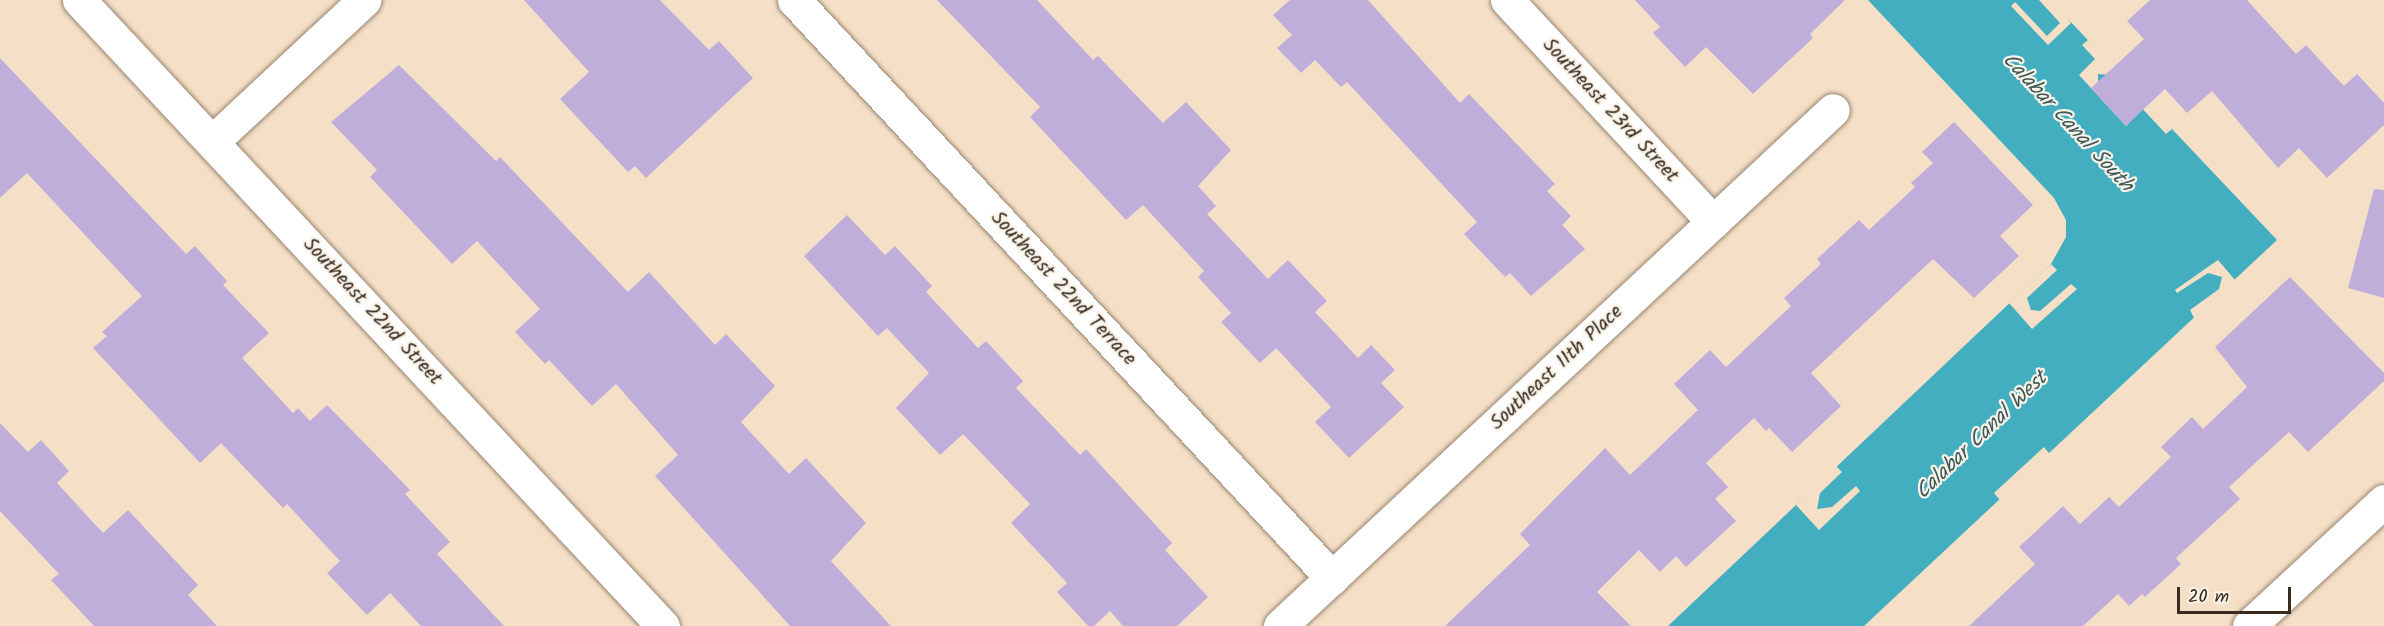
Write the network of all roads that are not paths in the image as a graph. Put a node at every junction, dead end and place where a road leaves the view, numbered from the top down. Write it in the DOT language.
graph roads {
  1 [pos="79,0"];
  2 [pos="364,0"];
  3 [pos="794,0"];
  4 [pos="1507,0"];
  5 [pos="1833,110"];
  6 [pos="213,141"];
  7 [pos="1713,222"];
  8 [pos="2384,501"];
  9 [pos="1332,578"];
  10 [pos="663,626"];
  11 [pos="1280,626"];
  12 [pos="2249,626"];
  1 -- 6 [label="street, Southeast 22nd Street"];
  2 -- 6 [label="street"];
  3 -- 9 [label="street, Southeast 22nd Terrace"];
  4 -- 7 [label="street, Southeast 23rd Street"];
  5 -- 7 [label="street, Southeast 11th Place"];
  6 -- 10 [label="street, Southeast 22nd Street"];
  7 -- 9 [label="street, Southeast 11th Place"];
  8 -- 12 [label="street"];
  9 -- 11 [label="street, Southeast 11th Place"];
}
